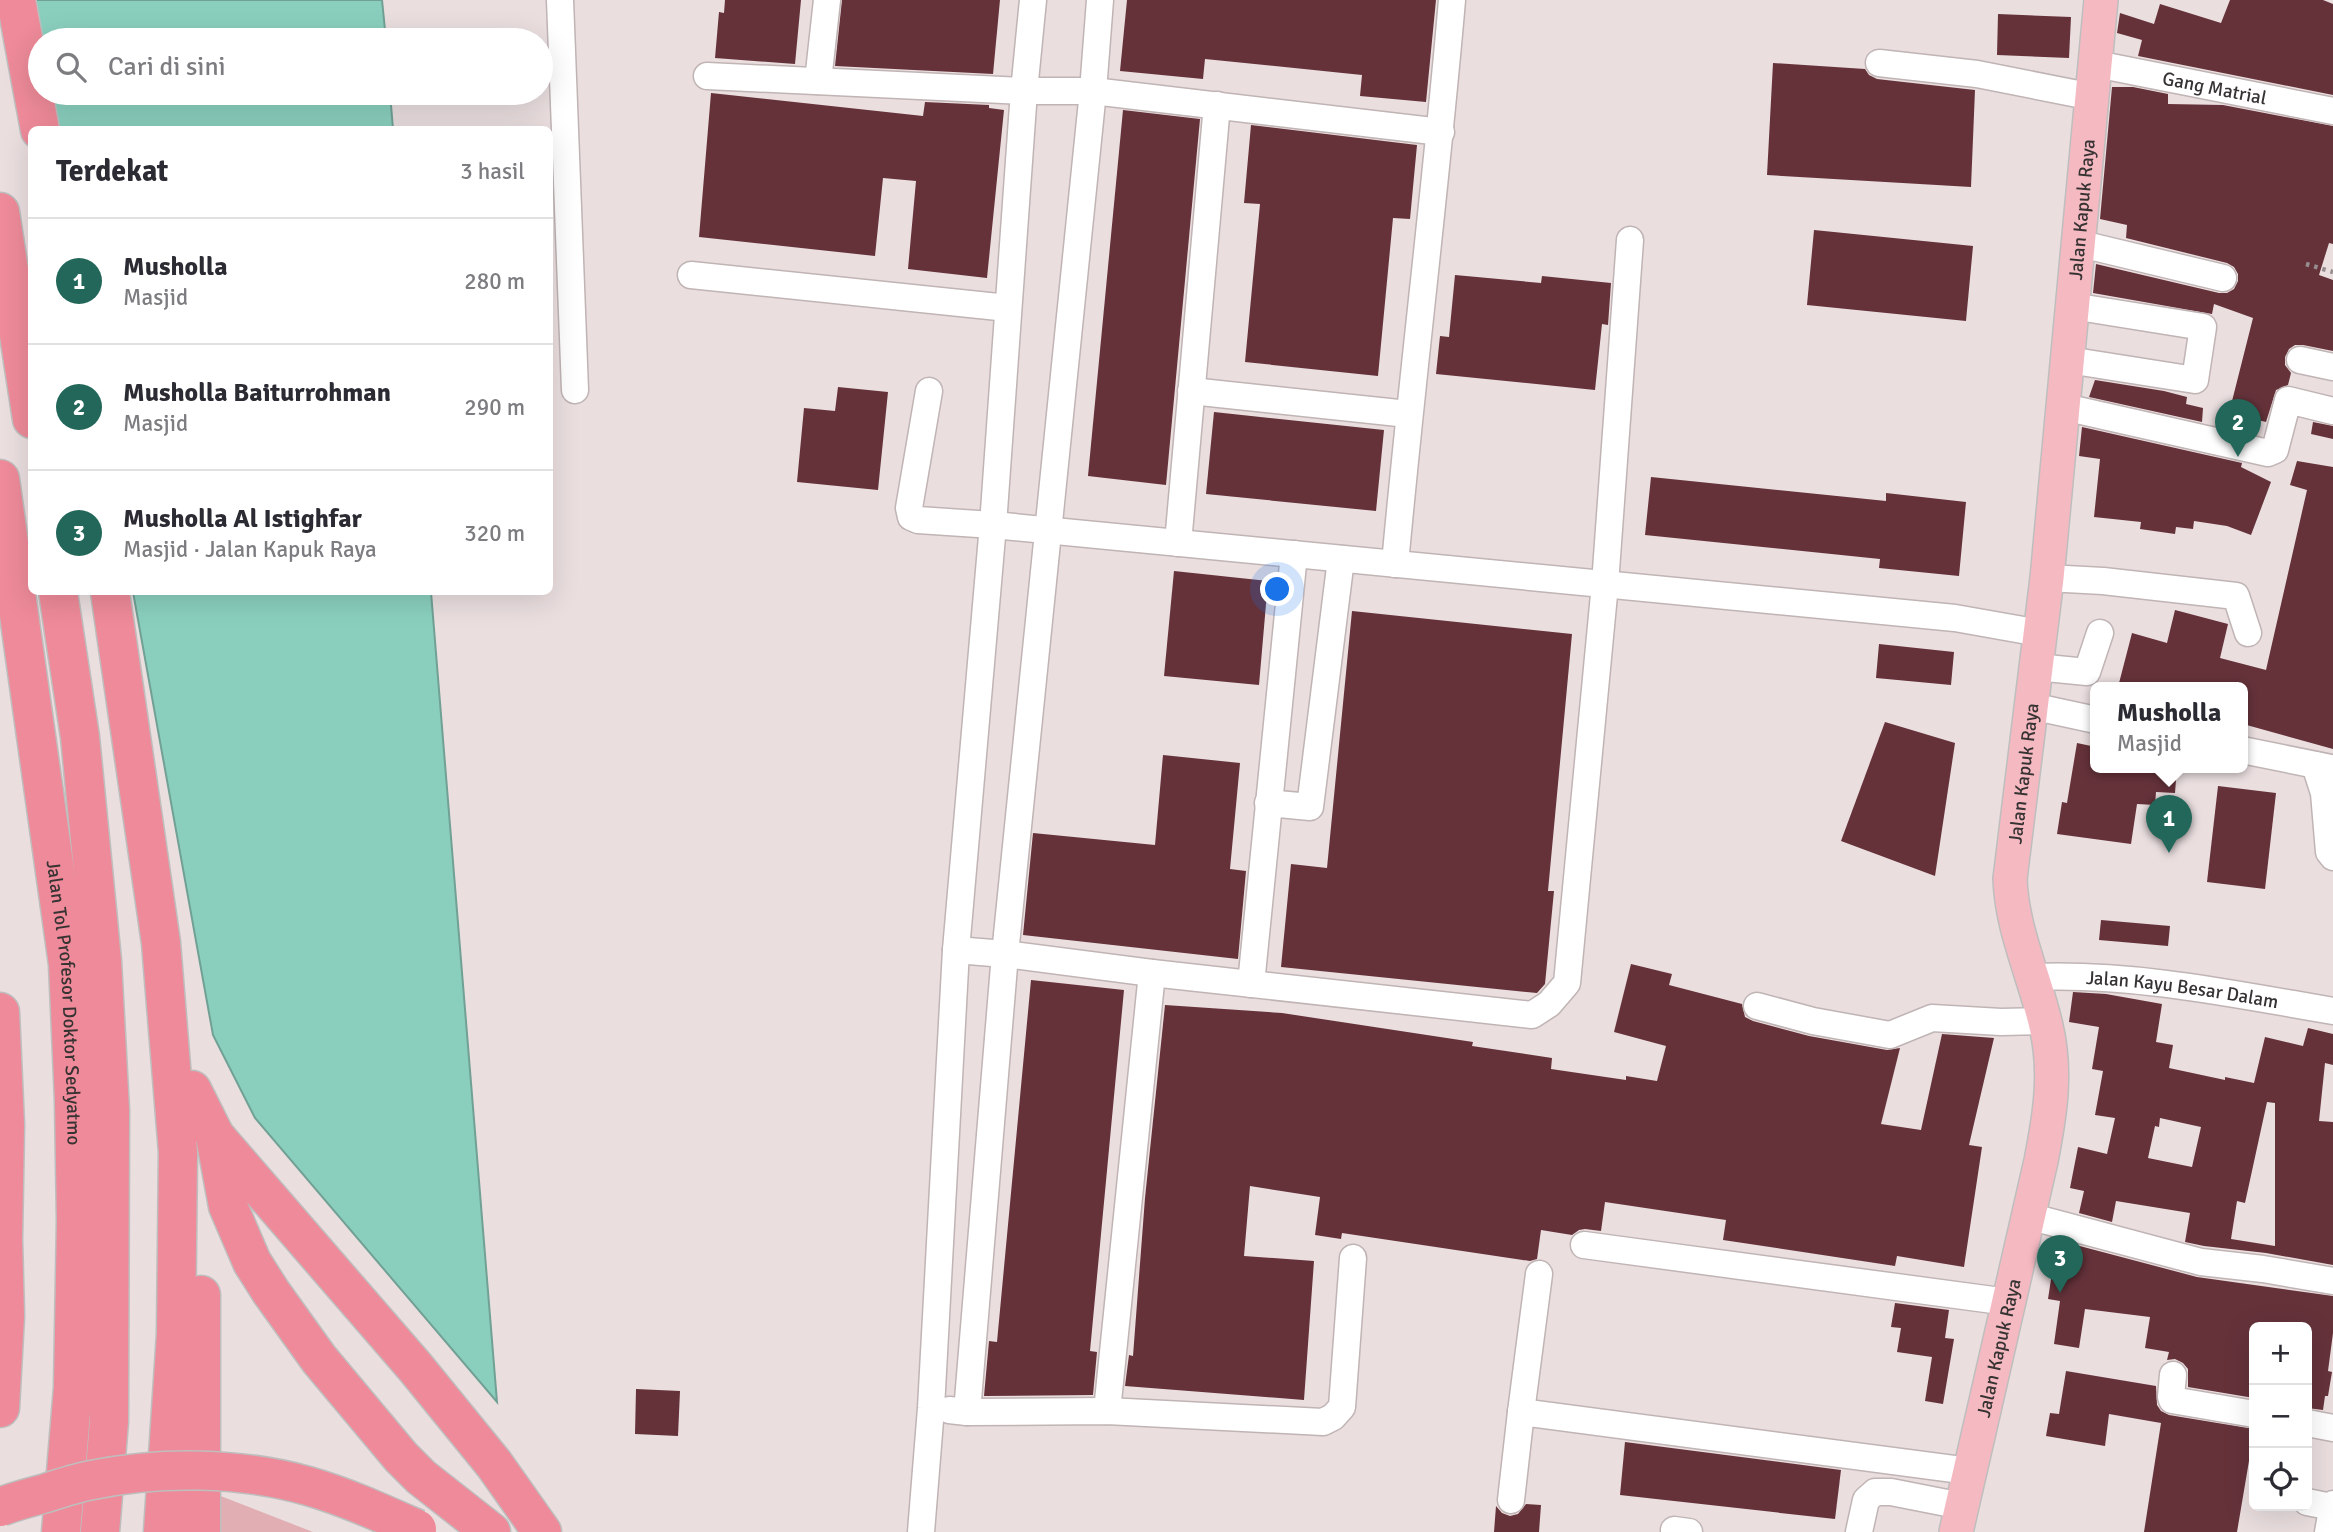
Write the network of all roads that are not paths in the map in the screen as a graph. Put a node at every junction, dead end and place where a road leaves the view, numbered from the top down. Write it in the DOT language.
graph roads {
  1 [pos="16,0"];
  2 [pos="559,0"];
  3 [pos="827,0"];
  4 [pos="1033,0"];
  5 [pos="1100,0"];
  6 [pos="1452,0"];
  7 [pos="2101,0"];
  8 [pos="1879,64"];
  9 [pos="2096,64"];
  10 [pos="28,65"];
  11 [pos="707,76"];
  12 [pos="818,81"];
  13 [pos="1024,91"];
  14 [pos="1093,91"];
  15 [pos="2093,97"];
  16 [pos="35,105"];
  17 [pos="1217,105"];
  18 [pos="2333,111"];
  19 [pos="39,126"];
  20 [pos="1441,132"];
  21 [pos="0,212"];
  22 [pos="1630,240"];
  23 [pos="2077,243"];
  24 [pos="691,275"];
  25 [pos="2223,278"];
  26 [pos="2072,306"];
  27 [pos="1008,308"];
  28 [pos="2068,360"];
  29 [pos="2300,360"];
  30 [pos="2333,367"];
  31 [pos="575,390"];
  32 [pos="929,391"];
  33 [pos="1191,391"];
  34 [pos="28,393"];
  35 [pos="2064,407"];
  36 [pos="2333,411"];
  37 [pos="1408,414"];
  38 [pos="0,479"];
  39 [pos="993,525"];
  40 [pos="1047,530"];
  41 [pos="1178,543"];
  42 [pos="1294,554"];
  43 [pos="1341,559"];
  44 [pos="1395,564"];
  45 [pos="2047,579"];
  46 [pos="1605,584"];
  47 [pos="58,595"];
  48 [pos="110,595"];
  49 [pos="2040,633"];
  50 [pos="2100,633"];
  51 [pos="2248,633"];
  52 [pos="2036,667"];
  53 [pos="2031,706"];
  54 [pos="2090,719"];
  55 [pos="2248,751"];
  56 [pos="2324,766"];
  57 [pos="1268,803"];
  58 [pos="2333,857"];
  59 [pos="161,943"];
  60 [pos="956,950"];
  61 [pos="1005,954"];
  62 [pos="1152,973"];
  63 [pos="2033,977"];
  64 [pos="1251,984"];
  65 [pos="1757,1006"];
  66 [pos="2333,1011"];
  67 [pos="0,1012"];
  68 [pos="2045,1021"];
  69 [pos="192,1090"];
  70 [pos="215,1136"];
  71 [pos="2028,1216"];
  72 [pos="1584,1245"];
  73 [pos="1353,1258"];
  74 [pos="1539,1274"];
  75 [pos="2333,1281"];
  76 [pos="2008,1302"];
  77 [pos="2173,1375"];
  78 [pos="0,1408"];
  79 [pos="931,1408"];
  80 [pos="1107,1411"];
  81 [pos="967,1412"];
  82 [pos="1521,1412"];
  83 [pos="2249,1413"];
  84 [pos="2312,1424"];
  85 [pos="2333,1428"];
  86 [pos="1969,1471"];
  87 [pos="1511,1500"];
  88 [pos="2312,1503"];
  89 [pos="2333,1506"];
  90 [pos="0,1507"];
  91 [pos="1959,1519"];
  92 [pos="420,1531"];
  93 [pos="61,1532"];
  94 [pos="100,1532"];
  95 [pos="163,1532"];
  96 [pos="201,1532"];
  97 [pos="491,1532"];
  98 [pos="542,1532"];
  99 [pos="921,1532"];
  100 [pos="1859,1532"];
  101 [pos="2328,1532"];
  1 -- 10 [label="highway"];
  2 -- 31 [label="street"];
  3 -- 12 [label="street"];
  4 -- 13 [label="street"];
  5 -- 14 [label="street"];
  6 -- 20 [label="street"];
  7 -- 9 [label="main road, Jalan Kapuk Raya"];
  8 -- 15 [label="street"];
  9 -- 15 [label="main road, Jalan Kapuk Raya"];
  9 -- 18 [label="street, Gang Matrial"];
  11 -- 12 [label="street"];
  12 -- 13 [label="street"];
  13 -- 14 [label="street"];
  13 -- 27 [label="street"];
  14 -- 17 [label="street"];
  14 -- 40 [label="street"];
  15 -- 23 [label="main road, Jalan Kapuk Raya"];
  16 -- 19 [label="highway"];
  17 -- 20 [label="street"];
  17 -- 33 [label="street"];
  20 -- 37 [label="street"];
  21 -- 34 [label="highway"];
  22 -- 46 [label="street"];
  23 -- 25 [label="street"];
  23 -- 26 [label="main road, Jalan Kapuk Raya"];
  24 -- 27 [label="street"];
  26 -- 28 [label="main road, Jalan Kapuk Raya"];
  26 -- 28 [label="street"];
  27 -- 39 [label="street"];
  28 -- 35 [label="main road, Jalan Kapuk Raya"];
  29 -- 30 [label="street"];
  32 -- 39 [label="street"];
  33 -- 37 [label="street"];
  33 -- 41 [label="street"];
  35 -- 36 [label="street"];
  35 -- 45 [label="main road, Jalan Kapuk Raya"];
  37 -- 44 [label="street"];
  38 -- 93 [label="highway, Jalan Tol Profesor Doktor Sedyatmo"];
  39 -- 40 [label="street"];
  39 -- 60 [label="street"];
  40 -- 41 [label="street"];
  40 -- 61 [label="street"];
  41 -- 42 [label="street"];
  42 -- 43 [label="street"];
  42 -- 57 [label="street"];
  43 -- 44 [label="street"];
  43 -- 57 [label="street"];
  44 -- 46 [label="street"];
  45 -- 49 [label="main road, Jalan Kapuk Raya"];
  45 -- 51 [label="street"];
  46 -- 49 [label="street"];
  46 -- 64 [label="street"];
  47 -- 94 [label="highway, Jalan Tol Profesor Doktor Sedyatmo"];
  48 -- 59 [label="highway"];
  49 -- 52 [label="main road, Jalan Kapuk Raya"];
  50 -- 52 [label="street"];
  52 -- 53 [label="main road, Jalan Kapuk Raya"];
  53 -- 54 [label="street"];
  53 -- 63 [label="main road, Jalan Kapuk Raya"];
  55 -- 56 [label="street"];
  56 -- 58 [label="street"];
  57 -- 64 [label="street"];
  59 -- 69 [label="highway"];
  59 -- 95 [label="highway"];
  60 -- 61 [label="street"];
  60 -- 79 [label="street"];
  61 -- 62 [label="street"];
  61 -- 81 [label="street"];
  62 -- 64 [label="street"];
  62 -- 80 [label="street"];
  63 -- 66 [label="street, Jalan Kayu Besar Dalam"];
  63 -- 68 [label="main road, Jalan Kapuk Raya"];
  65 -- 68 [label="street"];
  67 -- 78 [label="highway"];
  68 -- 71 [label="main road, Jalan Kapuk Raya"];
  69 -- 70 [label="highway"];
  69 -- 96 [label="highway"];
  70 -- 97 [label="highway"];
  70 -- 98 [label="highway"];
  71 -- 75 [label="street"];
  71 -- 76 [label="main road, Jalan Kapuk Raya"];
  72 -- 76 [label="street"];
  73 -- 80 [label="street"];
  74 -- 82 [label="street"];
  76 -- 86 [label="main road, Jalan Kapuk Raya"];
  77 -- 83 [label="street"];
  79 -- 81 [label="street"];
  79 -- 99 [label="street"];
  80 -- 81 [label="street"];
  82 -- 86 [label="street"];
  82 -- 87 [label="street"];
  84 -- 85 [label="street"];
  86 -- 91 [label="main road, Jalan Kapuk Raya"];
  88 -- 89 [label="street"];
  89 -- 101 [label="street"];
  90 -- 92 [label="highway, bridge"];
  91 -- 100 [label="street"];
}
